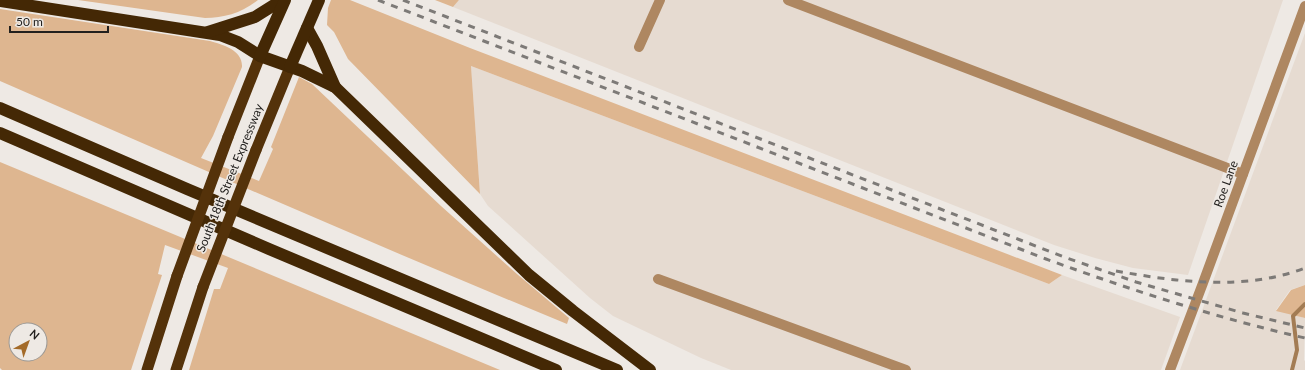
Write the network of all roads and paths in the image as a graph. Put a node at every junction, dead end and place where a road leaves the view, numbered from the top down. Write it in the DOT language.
graph roads {
  1 [pos="282,0"];
  2 [pos="286,0"];
  3 [pos="660,0"];
  4 [pos="788,0"];
  5 [pos="0,1"];
  6 [pos="317,3"];
  7 [pos="1305,6"];
  8 [pos="307,28"];
  9 [pos="207,33"];
  10 [pos="639,47"];
  11 [pos="260,56"];
  12 [pos="290,67"];
  13 [pos="335,86"];
  14 [pos="0,108"];
  15 [pos="0,133"];
  16 [pos="1243,174"];
  17 [pos="658,278"];
  18 [pos="147,370"];
  19 [pos="176,370"];
  20 [pos="556,370"];
  21 [pos="617,370"];
  22 [pos="650,370"];
  23 [pos="906,370"];
  24 [pos="1170,370"];
  1 -- 9 [label="highway"];
  2 -- 11 [label="highway, South 18th Street Expressway"];
  3 -- 10 [label="street"];
  4 -- 16 [label="street"];
  5 -- 9 [label="highway"];
  6 -- 8 [label="highway, South 18th Street Expressway"];
  7 -- 16 [label="street, Roe Lane"];
  8 -- 12 [label="highway, South 18th Street Expressway"];
  8 -- 13 [label="highway"];
  9 -- 11 [label="highway"];
  11 -- 12 [label="highway"];
  11 -- 18 [label="highway, South 18th Street Expressway, bridge"];
  12 -- 13 [label="highway"];
  12 -- 19 [label="highway, South 18th Street Expressway, bridge"];
  13 -- 22 [label="highway"];
  14 -- 21 [label="highway"];
  15 -- 20 [label="highway"];
  16 -- 24 [label="street, Roe Lane"];
  17 -- 23 [label="street"];
}
